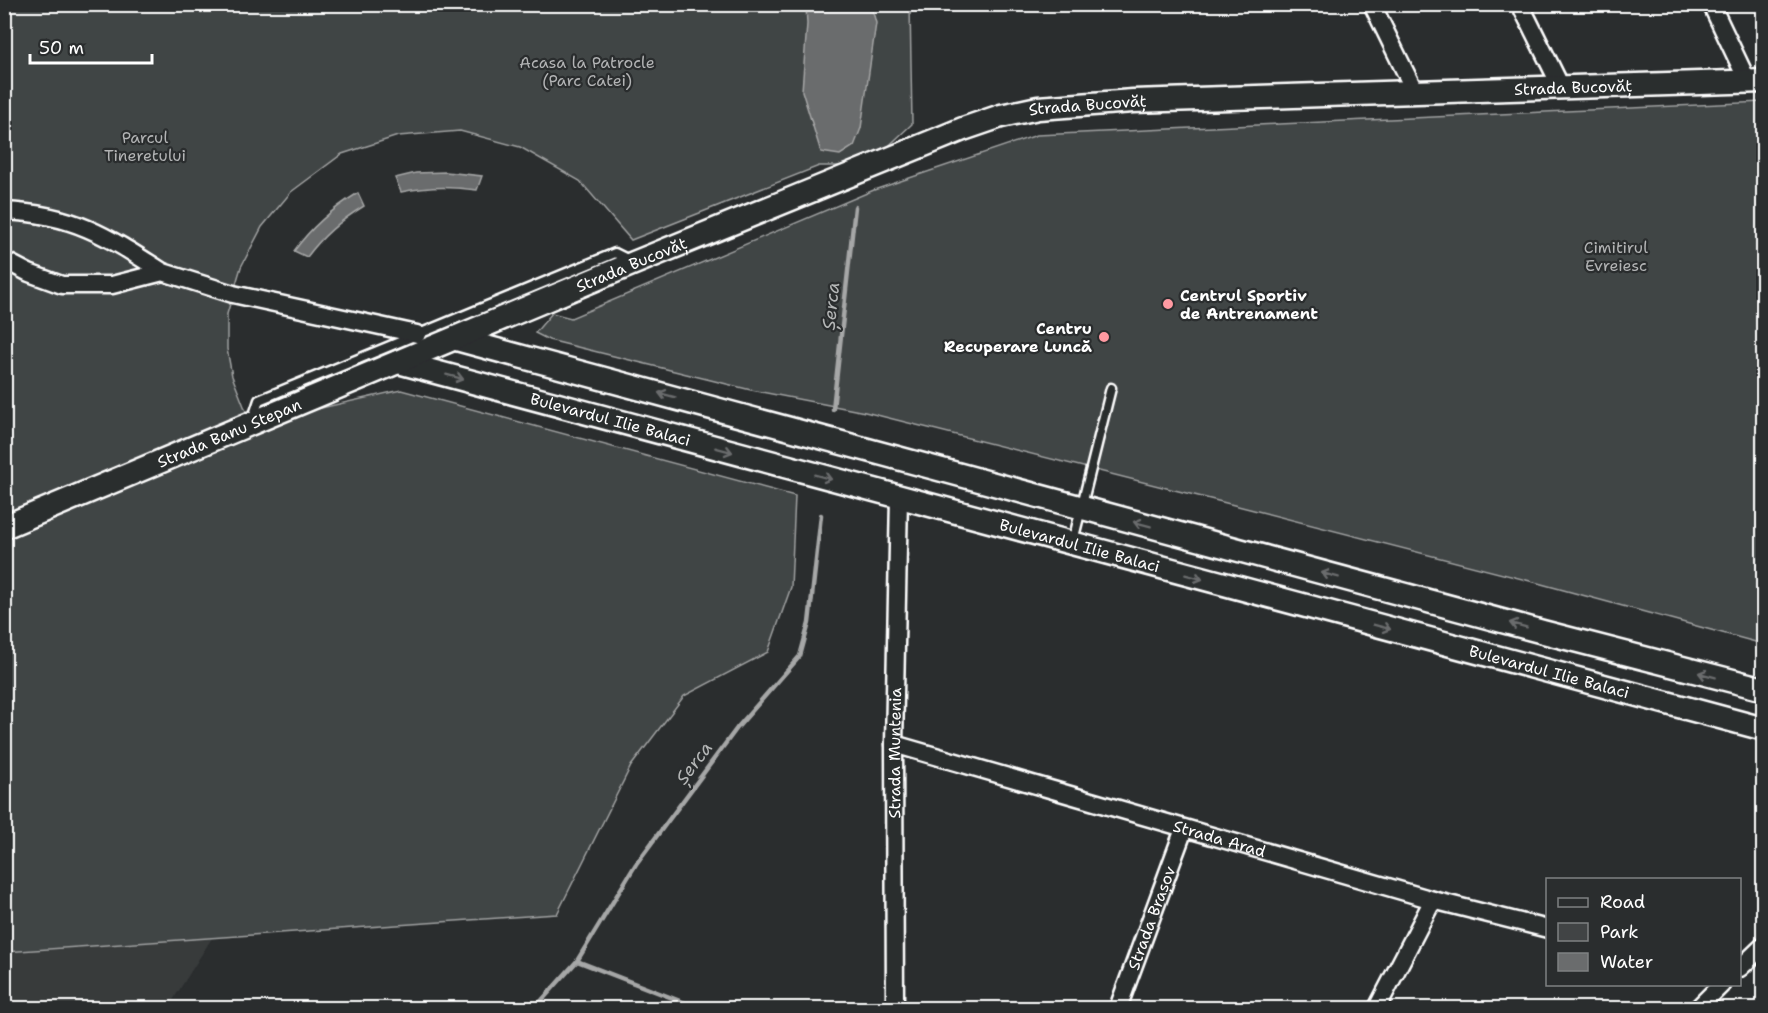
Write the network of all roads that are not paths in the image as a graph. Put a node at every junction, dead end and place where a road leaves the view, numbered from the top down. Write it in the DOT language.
graph roads {
  1 [pos="1372,4"];
  2 [pos="1520,4"];
  3 [pos="1711,4"];
  4 [pos="1759,83"];
  5 [pos="1561,87"];
  6 [pos="1414,92"];
  7 [pos="4,211"];
  8 [pos="4,260"];
  9 [pos="634,262"];
  10 [pos="163,272"];
  11 [pos="417,334"];
  12 [pos="456,339"];
  13 [pos="398,362"];
  14 [pos="1111,388"];
  15 [pos="251,424"];
  16 [pos="898,497"];
  17 [pos="1081,508"];
  18 [pos="4,527"];
  19 [pos="1072,544"];
  20 [pos="1764,689"];
  21 [pos="1764,729"];
  22 [pos="894,744"];
  23 [pos="1184,829"];
  24 [pos="1433,900"];
  25 [pos="1546,928"];
  26 [pos="1764,945"];
  27 [pos="1741,967"];
  28 [pos="1714,986"];
  29 [pos="895,1008"];
  30 [pos="1118,1008"];
  31 [pos="1377,1008"];
  32 [pos="1698,1008"];
  1 -- 6 [label="street"];
  2 -- 5 [label="street"];
  3 -- 4 [label="street"];
  4 -- 5 [label="main road, Strada Bucovăț"];
  5 -- 6 [label="main road, Strada Bucovăț"];
  6 -- 9 [label="main road, Strada Bucovăț"];
  7 -- 10 [label="street"];
  8 -- 10 [label="street"];
  9 -- 11 [label="lane"];
  9 -- 12 [label="main road, Strada Bucovăț"];
  10 -- 11 [label="street"];
  11 -- 12 [label="lane"];
  11 -- 15 [label="lane"];
  12 -- 13 [label="main road, Strada Banu Stepan"];
  17 -- 12 [label="main road, one-way"];
  13 -- 15 [label="main road, Strada Banu Stepan"];
  13 -- 16 [label="main road, Bulevardul Ilie Balaci, one-way"];
  14 -- 17 [label="lane"];
  15 -- 18 [label="main road, Strada Banu Stepan"];
  16 -- 19 [label="main road, Bulevardul Ilie Balaci"];
  16 -- 22 [label="street, Strada Muntenia"];
  17 -- 19 [label="lane"];
  20 -- 17 [label="main road, one-way"];
  19 -- 21 [label="main road, Bulevardul Ilie Balaci, one-way"];
  22 -- 23 [label="street, Strada Arad"];
  22 -- 29 [label="street, Strada Muntenia"];
  23 -- 24 [label="street, Strada Arad"];
  23 -- 30 [label="street, Strada Brașov"];
  24 -- 25 [label="street, Strada Arad"];
  24 -- 31 [label="street"];
  26 -- 27 [label="street"];
  28 -- 32 [label="street"];
}
